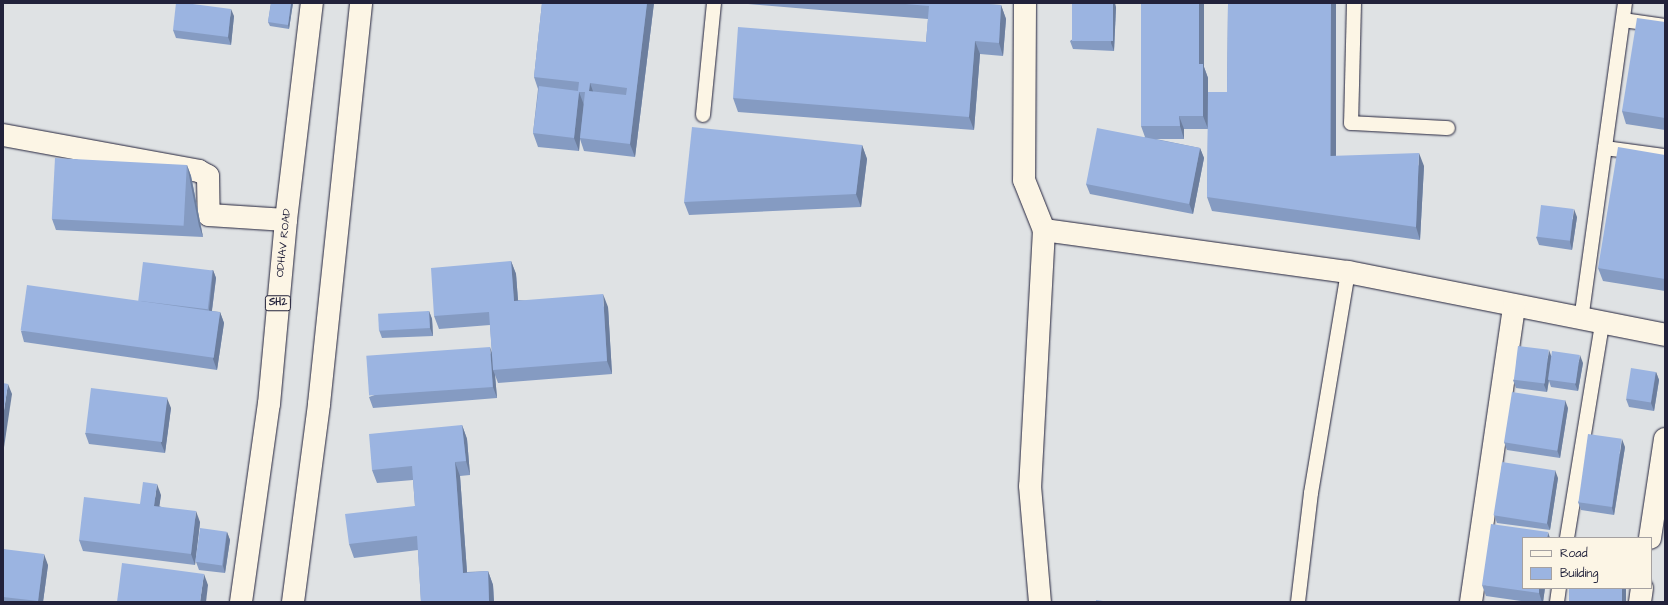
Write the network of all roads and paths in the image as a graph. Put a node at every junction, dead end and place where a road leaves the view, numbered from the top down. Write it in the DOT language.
graph roads {
  1 [pos="312,3"];
  2 [pos="361,3"];
  3 [pos="714,3"];
  4 [pos="1025,3"];
  5 [pos="1354,3"];
  6 [pos="1625,3"];
  7 [pos="1622,20"];
  8 [pos="1665,26"];
  9 [pos="703,115"];
  10 [pos="1448,128"];
  11 [pos="3,135"];
  12 [pos="1605,148"];
  13 [pos="1665,156"];
  14 [pos="286,220"];
  15 [pos="1044,230"];
  16 [pos="1348,272"];
  17 [pos="1514,306"];
  18 [pos="1592,322"];
  19 [pos="1665,335"];
  20 [pos="1665,439"];
  21 [pos="1567,537"];
  22 [pos="1650,537"];
  23 [pos="1559,589"];
  24 [pos="1642,589"];
  25 [pos="241,602"];
  26 [pos="293,602"];
  27 [pos="1040,602"];
  28 [pos="1298,602"];
  29 [pos="1471,602"];
  30 [pos="1557,602"];
  31 [pos="1640,602"];
  1 -- 14 [label="street, ODHAV ROAD / SH2"];
  2 -- 26 [label="street"];
  3 -- 9 [label="lane"];
  4 -- 15 [label="street"];
  5 -- 10 [label="lane"];
  6 -- 7 [label="lane"];
  7 -- 8 [label="lane"];
  7 -- 12 [label="lane"];
  11 -- 14 [label="street"];
  12 -- 13 [label="lane"];
  12 -- 18 [label="lane"];
  14 -- 25 [label="street, ODHAV ROAD / SH2"];
  15 -- 16 [label="street"];
  15 -- 27 [label="street"];
  16 -- 17 [label="street"];
  16 -- 28 [label="lane"];
  17 -- 18 [label="street"];
  17 -- 29 [label="street"];
  18 -- 19 [label="street"];
  18 -- 21 [label="lane"];
  20 -- 22 [label="street"];
  23 -- 30 [label="lane"];
  24 -- 31 [label="street"];
}
